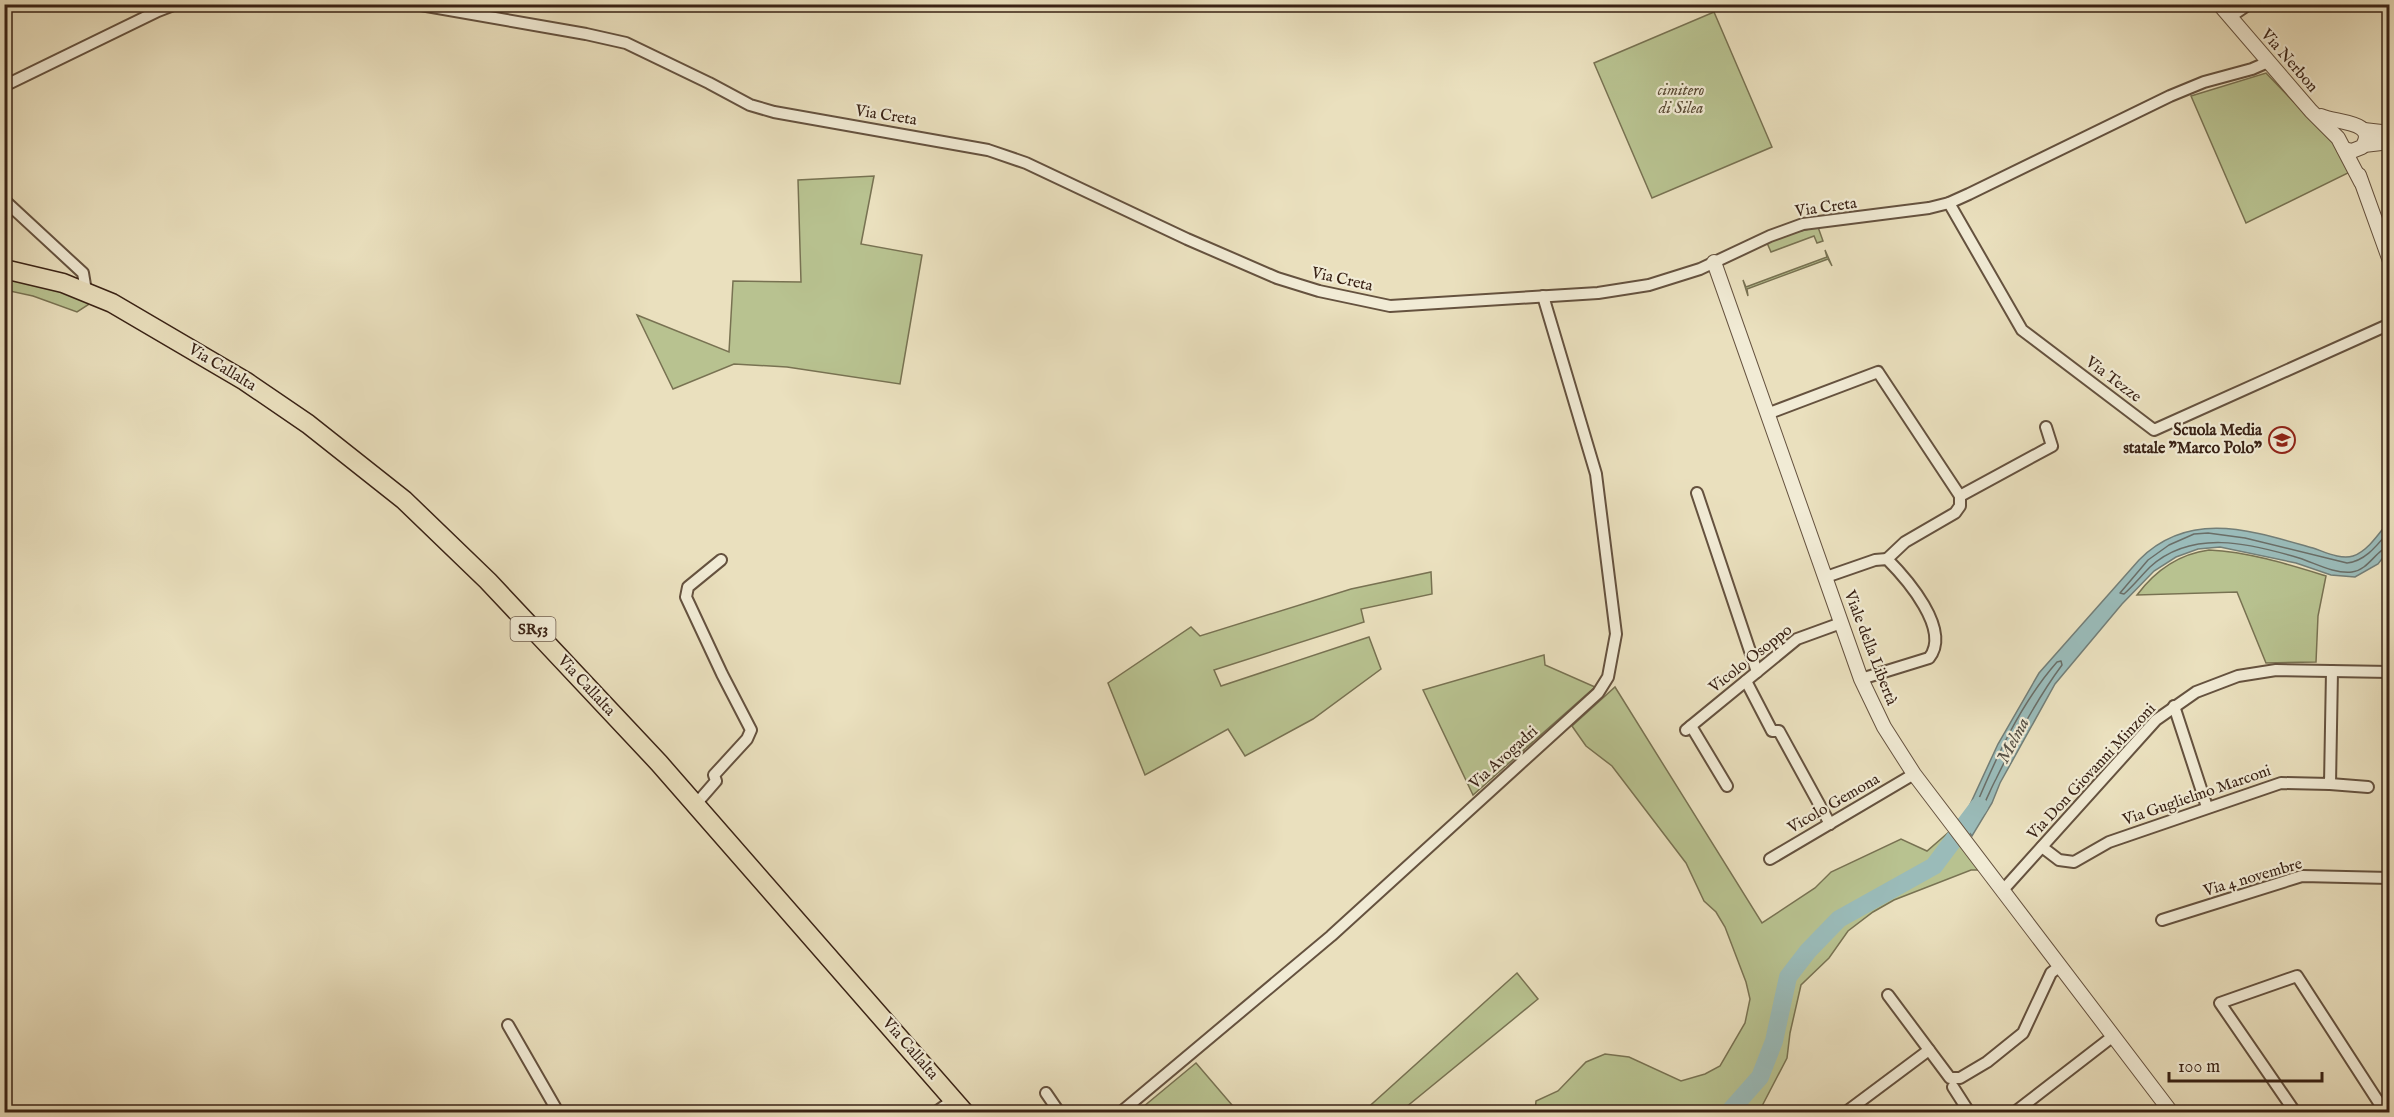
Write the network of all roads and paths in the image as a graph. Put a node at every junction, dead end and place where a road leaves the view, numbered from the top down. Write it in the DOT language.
graph roads {
  1 [pos="176,4"];
  2 [pos="415,4"];
  3 [pos="2219,4"];
  4 [pos="2249,4"];
  5 [pos="2230,17"];
  6 [pos="2268,62"];
  7 [pos="4,86"];
  8 [pos="2311,111"];
  9 [pos="2348,124"];
  10 [pos="2364,130"];
  11 [pos="2390,133"];
  12 [pos="2390,142"];
  13 [pos="2350,146"];
  14 [pos="4,200"];
  15 [pos="1949,203"];
  16 [pos="2388,251"];
  17 [pos="1714,262"];
  18 [pos="4,269"];
  19 [pos="86,291"];
  20 [pos="1543,296"];
  21 [pos="2390,324"];
  22 [pos="1767,414"];
  23 [pos="2046,427"];
  24 [pos="1697,493"];
  25 [pos="1960,496"];
  26 [pos="1887,559"];
  27 [pos="721,560"];
  28 [pos="1826,577"];
  29 [pos="1841,623"];
  30 [pos="2332,671"];
  31 [pos="1757,672"];
  32 [pos="2390,672"];
  33 [pos="1861,680"];
  34 [pos="1746,681"];
  35 [pos="2174,706"];
  36 [pos="1914,774"];
  37 [pos="2330,784"];
  38 [pos="1727,786"];
  39 [pos="2368,787"];
  40 [pos="696,804"];
  41 [pos="2207,807"];
  42 [pos="1830,824"];
  43 [pos="2042,847"];
  44 [pos="1770,859"];
  45 [pos="2390,878"];
  46 [pos="2002,890"];
  47 [pos="2162,920"];
  48 [pos="2060,966"];
  49 [pos="1888,995"];
  50 [pos="508,1025"];
  51 [pos="2112,1037"];
  52 [pos="1929,1050"];
  53 [pos="1951,1082"];
  54 [pos="1046,1093"];
  55 [pos="959,1106"];
  56 [pos="558,1113"];
  57 [pos="936,1113"];
  58 [pos="1059,1113"];
  59 [pos="1120,1113"];
  60 [pos="1846,1113"];
  61 [pos="1970,1113"];
  62 [pos="2015,1113"];
  63 [pos="2171,1113"];
  64 [pos="2295,1113"];
  65 [pos="2385,1113"];
  1 -- 7 [label="street"];
  2 -- 20 [label="street, Via Creta"];
  3 -- 5 [label="street, Via Nerbon"];
  4 -- 5 [label="street"];
  5 -- 6 [label="street, Via Nerbon"];
  6 -- 8 [label="street, Via Nerbon"];
  6 -- 15 [label="street, Via Creta"];
  8 -- 9 [label="street, Via Nerbon"];
  8 -- 13 [label="street, Via Nerbon"];
  9 -- 10 [label="street, Via Nerbon"];
  9 -- 13 [label="street"];
  10 -- 11 [label="street, Via Nerbon"];
  10 -- 13 [label="street"];
  12 -- 13 [label="street"];
  13 -- 16 [label="street"];
  14 -- 19 [label="street"];
  15 -- 17 [label="street, Via Creta"];
  15 -- 21 [label="street, Via Tezze"];
  17 -- 20 [label="street, Via Creta"];
  17 -- 22 [label="street, Viale della Libertà"];
  18 -- 19 [label="main road, Via Callalta / SR53"];
  19 -- 40 [label="main road, Via Callalta / SR53"];
  20 -- 59 [label="street, Via Avogadri"];
  22 -- 25 [label="street"];
  22 -- 28 [label="street, Viale della Libertà"];
  23 -- 25 [label="street"];
  24 -- 31 [label="street"];
  25 -- 26 [label="street"];
  26 -- 28 [label="street"];
  26 -- 33 [label="street"];
  27 -- 40 [label="street"];
  28 -- 29 [label="street, Viale della Libertà"];
  29 -- 31 [label="street, Vicolo Osoppo"];
  29 -- 33 [label="street, Viale della Libertà"];
  30 -- 32 [label="street, Via Don Giovanni Minzoni"];
  30 -- 35 [label="street, Via Don Giovanni Minzoni"];
  30 -- 37 [label="street"];
  31 -- 34 [label="street, Vicolo Osoppo"];
  33 -- 36 [label="street, Viale della Libertà"];
  34 -- 38 [label="street, Vicolo Osoppo"];
  34 -- 42 [label="street"];
  35 -- 41 [label="street"];
  35 -- 43 [label="street, Via Don Giovanni Minzoni"];
  36 -- 42 [label="street, Vicolo Gemona"];
  36 -- 46 [label="street, Viale della Libertà"];
  37 -- 39 [label="street, Via Guglielmo Marconi"];
  37 -- 41 [label="street, Via Guglielmo Marconi"];
  40 -- 55 [label="main road, Via Callalta / SR53"];
  41 -- 43 [label="street, Via Guglielmo Marconi"];
  42 -- 44 [label="street, Vicolo Gemona"];
  43 -- 46 [label="street, Via Don Giovanni Minzoni"];
  45 -- 47 [label="street, Via 4 novembre"];
  46 -- 48 [label="street, Viale della Libertà"];
  48 -- 51 [label="street, Viale della Libertà"];
  48 -- 53 [label="street"];
  49 -- 52 [label="street"];
  50 -- 56 [label="street"];
  51 -- 62 [label="street"];
  51 -- 63 [label="street, Viale della Libertà"];
  52 -- 53 [label="street"];
  52 -- 60 [label="street"];
  53 -- 61 [label="street"];
  54 -- 58 [label="street"];
  55 -- 57 [label="street"];
  64 -- 65 [label="street"];
}
